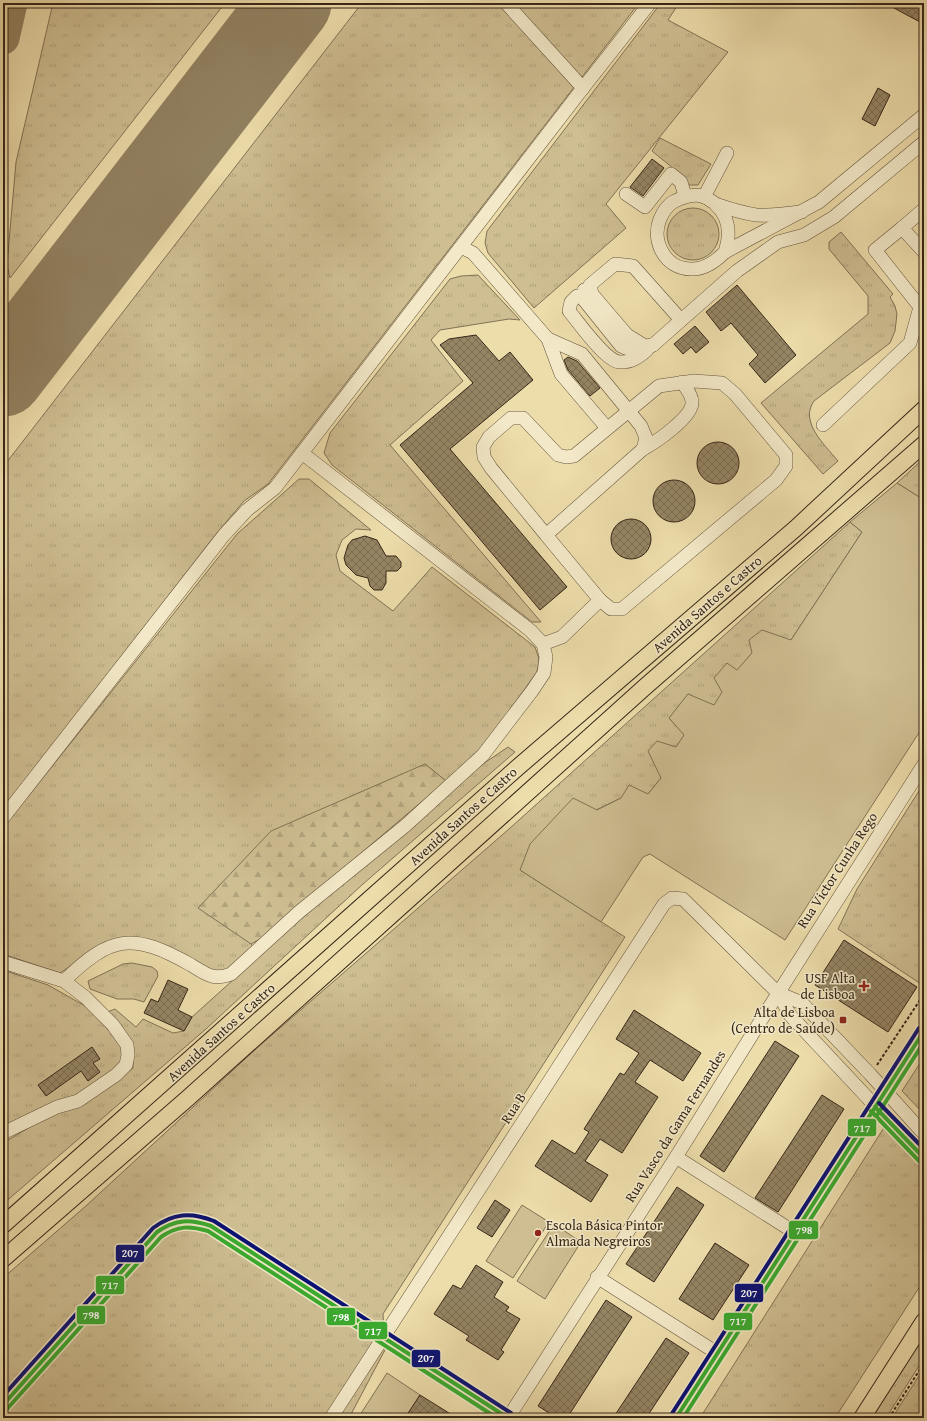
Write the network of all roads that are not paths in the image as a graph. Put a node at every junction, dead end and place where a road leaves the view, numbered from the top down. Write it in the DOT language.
graph roads {
  1 [pos="506,3"];
  2 [pos="650,3"];
  3 [pos="583,88"];
  4 [pos="924,115"];
  5 [pos="924,142"];
  6 [pos="727,153"];
  7 [pos="626,194"];
  8 [pos="685,196"];
  9 [pos="710,200"];
  10 [pos="924,209"];
  11 [pos="802,212"];
  12 [pos="902,228"];
  13 [pos="461,246"];
  14 [pos="725,252"];
  15 [pos="924,252"];
  16 [pos="584,291"];
  17 [pos="922,305"];
  18 [pos="681,320"];
  19 [pos="548,339"];
  20 [pos="653,345"];
  21 [pos="682,382"];
  22 [pos="924,409"];
  23 [pos="629,410"];
  24 [pos="823,425"];
  25 [pos="607,428"];
  26 [pos="924,444"];
  27 [pos="643,449"];
  28 [pos="302,453"];
  29 [pos="546,535"];
  30 [pos="600,600"];
  31 [pos="544,644"];
  32 [pos="924,764"];
  33 [pos="3,818"];
  34 [pos="3,962"];
  35 [pos="64,981"];
  36 [pos="778,993"];
  37 [pos="924,1031"];
  38 [pos="886,1090"];
  39 [pos="875,1107"];
  40 [pos="3,1133"];
  41 [pos="924,1134"];
  42 [pos="676,1157"];
  43 [pos="924,1158"];
  44 [pos="3,1225"];
  45 [pos="794,1232"];
  46 [pos="3,1259"];
  47 [pos="597,1277"];
  48 [pos="924,1322"];
  49 [pos="383,1338"];
  50 [pos="717,1354"];
  51 [pos="3,1405"];
  52 [pos="331,1418"];
  53 [pos="508,1418"];
  54 [pos="676,1418"];
  55 [pos="862,1418"];
  1 -- 3 [label="street"];
  2 -- 3 [label="street"];
  3 -- 13 [label="street"];
  4 -- 11 [label="street"];
  5 -- 18 [label="street"];
  6 -- 9 [label="street"];
  7 -- 8 [label="street"];
  8 -- 9 [label="street"];
  8 -- 14 [label="street"];
  9 -- 11 [label="street"];
  9 -- 14 [label="street"];
  10 -- 12 [label="street"];
  11 -- 14 [label="street"];
  12 -- 15 [label="street"];
  12 -- 17 [label="street"];
  13 -- 19 [label="street"];
  13 -- 28 [label="street"];
  16 -- 18 [label="street"];
  16 -- 20 [label="street"];
  16 -- 20 [label="street"];
  17 -- 24 [label="street"];
  18 -- 20 [label="street"];
  19 -- 23 [label="street"];
  19 -- 25 [label="street"];
  21 -- 23 [label="street"];
  21 -- 27 [label="street"];
  21 -- 30 [label="street"];
  22 -- 44 [label="main road, Avenida Santos e Castro"];
  23 -- 25 [label="street"];
  23 -- 27 [label="street"];
  25 -- 29 [label="street"];
  26 -- 46 [label="main road, Avenida Santos e Castro"];
  27 -- 29 [label="street"];
  28 -- 31 [label="street"];
  28 -- 33 [label="street"];
  29 -- 30 [label="street"];
  30 -- 31 [label="street"];
  31 -- 35 [label="street"];
  32 -- 36 [label="street, Rua Victor Cunha Rego"];
  34 -- 35 [label="street"];
  35 -- 40 [label="street"];
  36 -- 38 [label="street"];
  36 -- 39 [label="street"];
  36 -- 42 [label="street, Rua Vasco da Gama Fernandes"];
  36 -- 49 [label="street, Rua B"];
  37 -- 38 [label="street"];
  38 -- 39 [label="street"];
  38 -- 41 [label="street"];
  39 -- 43 [label="street"];
  39 -- 45 [label="street"];
  42 -- 45 [label="street"];
  42 -- 47 [label="street, Rua Vasco da Gama Fernandes"];
  45 -- 50 [label="street"];
  47 -- 50 [label="street"];
  47 -- 53 [label="street, Rua Vasco da Gama Fernandes"];
  48 -- 55 [label="main road"];
  49 -- 51 [label="street"];
  49 -- 52 [label="street, Rua B"];
  49 -- 53 [label="street"];
  50 -- 54 [label="street"];
}
